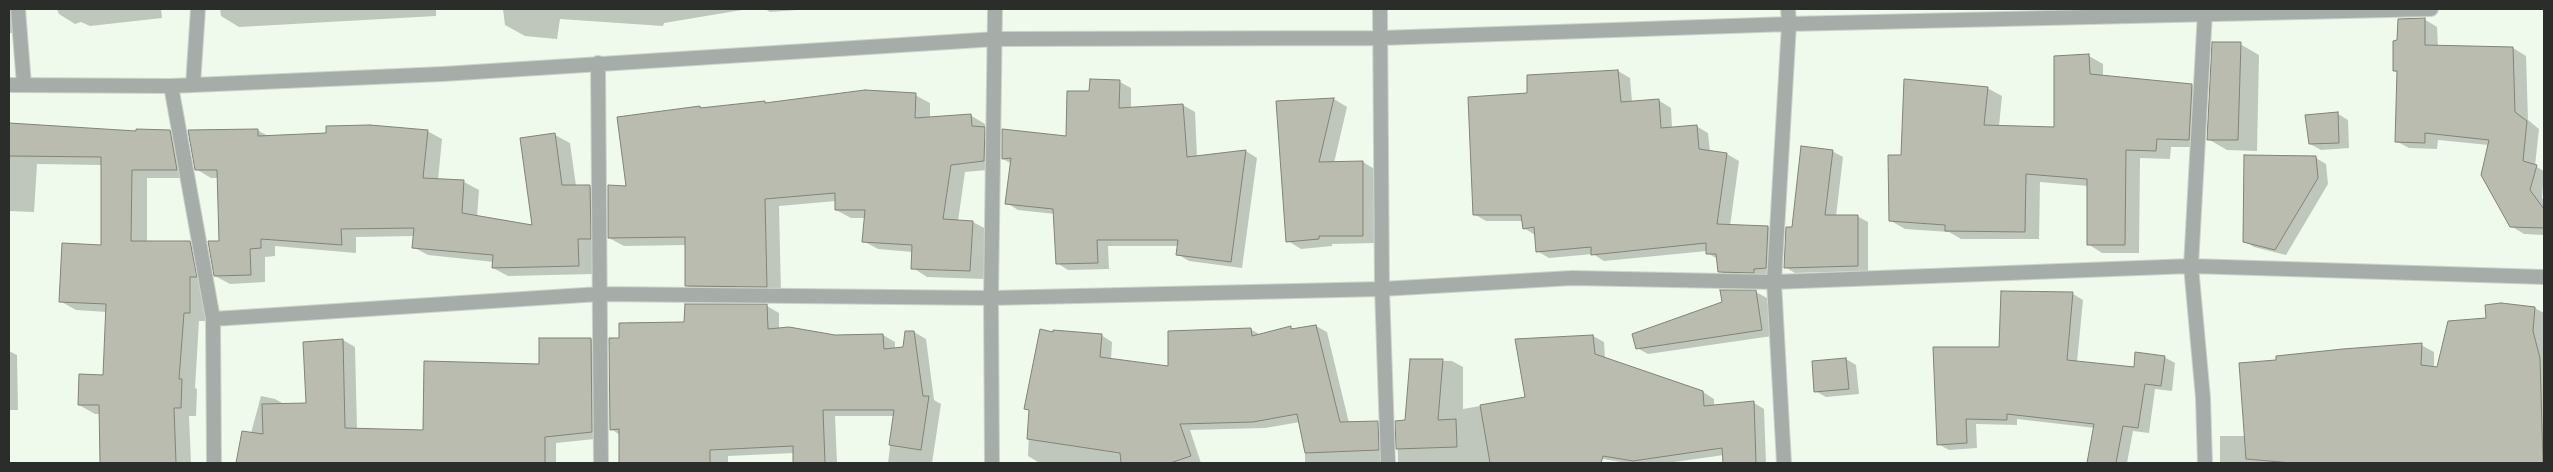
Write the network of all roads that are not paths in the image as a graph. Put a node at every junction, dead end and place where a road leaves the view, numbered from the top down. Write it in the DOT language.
graph roads {
  1 [pos="18,9"];
  2 [pos="198,9"];
  3 [pos="995,9"];
  4 [pos="1380,9"];
  5 [pos="1788,9"];
  6 [pos="2431,9"];
  7 [pos="2205,12"];
  8 [pos="1789,24"];
  9 [pos="1381,38"];
  10 [pos="996,39"];
  11 [pos="598,63"];
  12 [pos="9,85"];
  13 [pos="24,85"];
  14 [pos="193,85"];
  15 [pos="171,86"];
  16 [pos="2191,266"];
  17 [pos="2544,277"];
  18 [pos="1774,282"];
  19 [pos="1382,289"];
  20 [pos="600,294"];
  21 [pos="991,298"];
  22 [pos="213,319"];
  23 [pos="214,463"];
  24 [pos="600,463"];
  25 [pos="992,463"];
  26 [pos="1388,463"];
  27 [pos="1784,463"];
  28 [pos="2205,463"];
  1 -- 13 [label="street"];
  2 -- 14 [label="street"];
  3 -- 10 [label="street"];
  4 -- 9 [label="street"];
  5 -- 8 [label="street"];
  6 -- 7 [label="street"];
  7 -- 8 [label="street"];
  7 -- 16 [label="street"];
  8 -- 9 [label="street"];
  8 -- 18 [label="street"];
  9 -- 10 [label="street"];
  9 -- 19 [label="street"];
  10 -- 11 [label="street"];
  10 -- 21 [label="street"];
  11 -- 14 [label="street"];
  11 -- 20 [label="street"];
  12 -- 13 [label="street"];
  13 -- 15 [label="street"];
  14 -- 15 [label="street"];
  15 -- 22 [label="street"];
  16 -- 17 [label="street"];
  16 -- 18 [label="street"];
  16 -- 28 [label="street"];
  18 -- 19 [label="street"];
  18 -- 27 [label="street"];
  19 -- 21 [label="street"];
  19 -- 26 [label="street"];
  20 -- 21 [label="street"];
  20 -- 22 [label="street"];
  20 -- 24 [label="street"];
  21 -- 25 [label="street"];
  22 -- 23 [label="street"];
}
